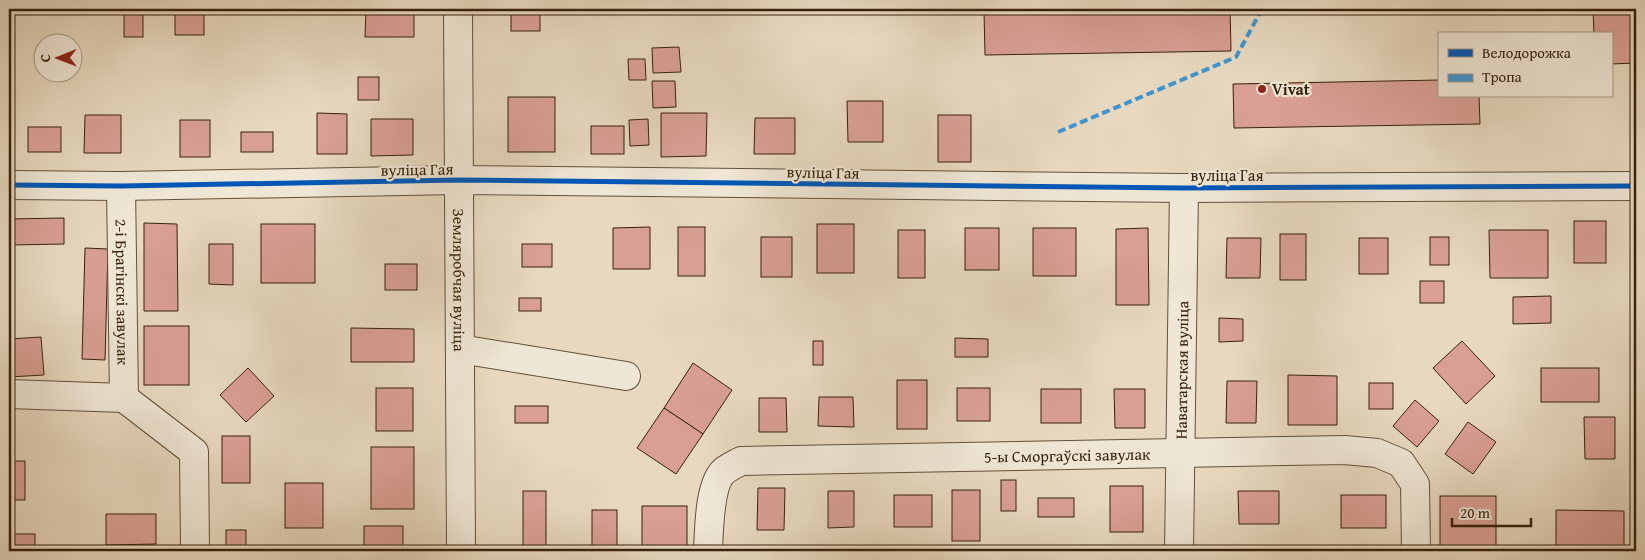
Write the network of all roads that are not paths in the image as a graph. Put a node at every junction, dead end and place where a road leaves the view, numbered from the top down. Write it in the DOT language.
graph roads {
  1 [pos="458,9"];
  2 [pos="459,180"];
  3 [pos="9,185"];
  4 [pos="121,186"];
  5 [pos="1636,186"];
  6 [pos="1184,188"];
  7 [pos="460,350"];
  8 [pos="626,376"];
  9 [pos="9,394"];
  10 [pos="124,398"];
  11 [pos="1180,453"];
  12 [pos="195,551"];
  13 [pos="461,551"];
  14 [pos="708,551"];
  15 [pos="1180,551"];
  16 [pos="1416,551"];
  1 -- 2 [label="street, Земляробчая вуліца"];
  2 -- 4 [label="street, вуліца Гая"];
  2 -- 6 [label="street, вуліца Гая"];
  2 -- 7 [label="street, Земляробчая вуліца"];
  3 -- 4 [label="street, вуліца Гая"];
  4 -- 10 [label="street, 2-і Брагінскі завулак"];
  5 -- 6 [label="street, вуліца Гая"];
  6 -- 11 [label="street, Наватарская вуліца"];
  7 -- 8 [label="street"];
  7 -- 13 [label="street, Земляробчая вуліца"];
  9 -- 10 [label="street"];
  10 -- 12 [label="street"];
  11 -- 14 [label="street, 5-ы Сморгаўскі завулак"];
  11 -- 15 [label="street, Наватарская вуліца"];
  11 -- 16 [label="street, 5-ы Сморгаўскі завулак"];
}
